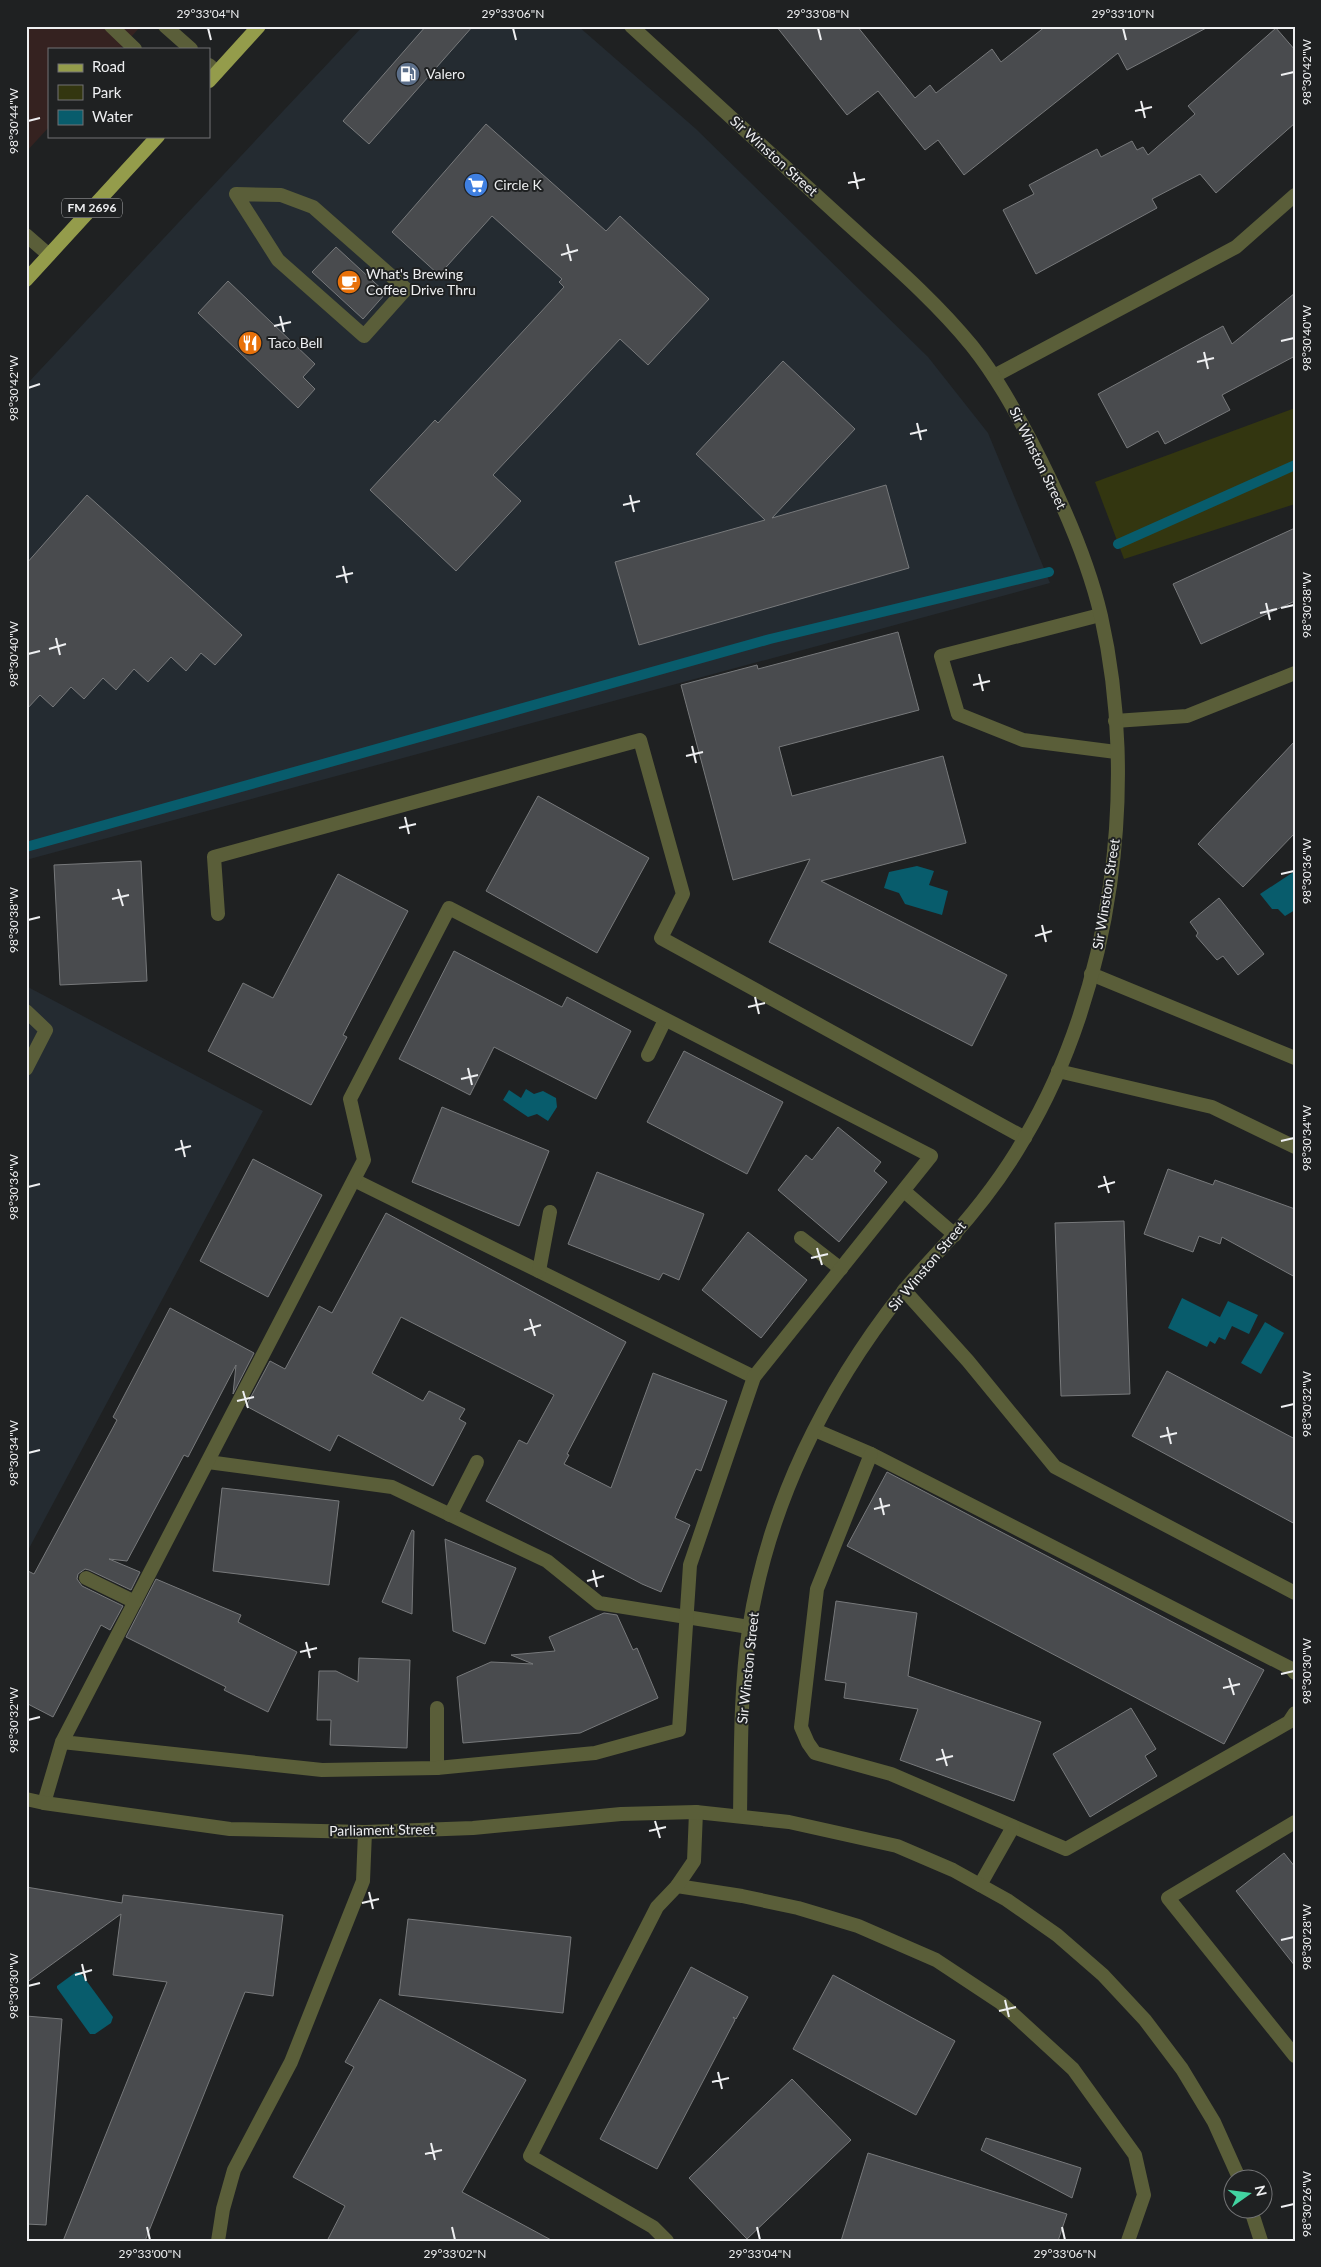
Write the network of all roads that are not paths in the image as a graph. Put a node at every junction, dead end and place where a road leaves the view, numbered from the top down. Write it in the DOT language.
graph roads {
  1 [pos="111,26"];
  2 [pos="166,26"];
  3 [pos="259,26"];
  4 [pos="632,26"];
  5 [pos="134,48"];
  6 [pos="190,48"];
  7 [pos="211,73"];
  8 [pos="156,138"];
  9 [pos="281,195"];
  10 [pos="1295,195"];
  11 [pos="26,235"];
  12 [pos="49,255"];
  13 [pos="26,280"];
  14 [pos="994,376"];
  15 [pos="1100,615"];
  16 [pos="1295,673"];
  17 [pos="1115,721"];
  18 [pos="1116,752"];
  19 [pos="218,914"];
  20 [pos="1091,974"];
  21 [pos="26,1011"];
  22 [pos="665,1020"];
  23 [pos="648,1055"];
  24 [pos="1295,1058"];
  25 [pos="26,1069"];
  26 [pos="1058,1071"];
  27 [pos="1025,1138"];
  28 [pos="1295,1147"];
  29 [pos="354,1180"];
  30 [pos="904,1191"];
  31 [pos="550,1212"];
  32 [pos="955,1234"];
  33 [pos="801,1238"];
  34 [pos="841,1269"];
  35 [pos="538,1271"];
  36 [pos="904,1290"];
  37 [pos="754,1377"];
  38 [pos="815,1430"];
  39 [pos="870,1454"];
  40 [pos="208,1462"];
  41 [pos="476,1462"];
  42 [pos="450,1515"];
  43 [pos="86,1578"];
  44 [pos="1295,1593"];
  45 [pos="135,1602"];
  46 [pos="686,1618"];
  47 [pos="749,1627"];
  48 [pos="1295,1673"];
  49 [pos="437,1708"];
  50 [pos="1295,1713"];
  51 [pos="62,1742"];
  52 [pos="437,1768"];
  53 [pos="26,1798"];
  54 [pos="44,1803"];
  55 [pos="696,1812"];
  56 [pos="740,1816"];
  57 [pos="1295,1822"];
  58 [pos="1014,1827"];
  59 [pos="365,1832"];
  60 [pos="980,1884"];
  61 [pos="677,1886"];
  62 [pos="1295,2056"];
  63 [pos="1236,2170"];
  64 [pos="1254,2220"];
  65 [pos="218,2241"];
  66 [pos="667,2241"];
  67 [pos="1128,2241"];
  68 [pos="1261,2241"];
  1 -- 5 [label="street"];
  2 -- 6 [label="street"];
  3 -- 7 [label="main road"];
  4 -- 14 [label="street, Sir Winston Street"];
  8 -- 12 [label="main road, FM 2696"];
  9 -- 9 [label="street"];
  10 -- 14 [label="street"];
  11 -- 12 [label="street"];
  12 -- 13 [label="main road, FM 2696"];
  14 -- 15 [label="street, Sir Winston Street"];
  15 -- 17 [label="street, Sir Winston Street"];
  15 -- 18 [label="street"];
  16 -- 17 [label="street"];
  17 -- 18 [label="street, Sir Winston Street"];
  18 -- 20 [label="street, Sir Winston Street"];
  19 -- 27 [label="street"];
  20 -- 24 [label="street"];
  20 -- 26 [label="street, Sir Winston Street"];
  21 -- 25 [label="street"];
  22 -- 23 [label="street"];
  22 -- 29 [label="street"];
  22 -- 30 [label="street"];
  26 -- 27 [label="street, Sir Winston Street"];
  26 -- 28 [label="street"];
  27 -- 32 [label="street, Sir Winston Street"];
  29 -- 35 [label="street"];
  29 -- 40 [label="street"];
  30 -- 32 [label="street"];
  30 -- 34 [label="street"];
  31 -- 35 [label="street"];
  32 -- 36 [label="street, Sir Winston Street"];
  33 -- 34 [label="street"];
  34 -- 37 [label="street"];
  35 -- 37 [label="street"];
  36 -- 38 [label="street, Sir Winston Street"];
  36 -- 44 [label="street"];
  37 -- 46 [label="street"];
  38 -- 39 [label="street"];
  38 -- 47 [label="street, Sir Winston Street"];
  39 -- 48 [label="street"];
  39 -- 58 [label="street"];
  40 -- 42 [label="street"];
  40 -- 45 [label="street"];
  41 -- 42 [label="street"];
  42 -- 46 [label="street"];
  43 -- 45 [label="street"];
  45 -- 51 [label="street"];
  46 -- 47 [label="street"];
  46 -- 52 [label="street"];
  47 -- 56 [label="street, Sir Winston Street"];
  49 -- 52 [label="street"];
  50 -- 58 [label="street"];
  51 -- 52 [label="street"];
  51 -- 54 [label="street"];
  53 -- 54 [label="street, Parliament Street"];
  54 -- 59 [label="street, Parliament Street"];
  55 -- 56 [label="street, Parliament Street"];
  55 -- 59 [label="street, Parliament Street"];
  55 -- 61 [label="street"];
  56 -- 60 [label="street, Parliament Street"];
  57 -- 62 [label="street"];
  58 -- 60 [label="street"];
  59 -- 65 [label="street"];
  60 -- 63 [label="street, Parliament Street"];
  61 -- 66 [label="street"];
  61 -- 67 [label="street"];
  64 -- 68 [label="street"];
}
